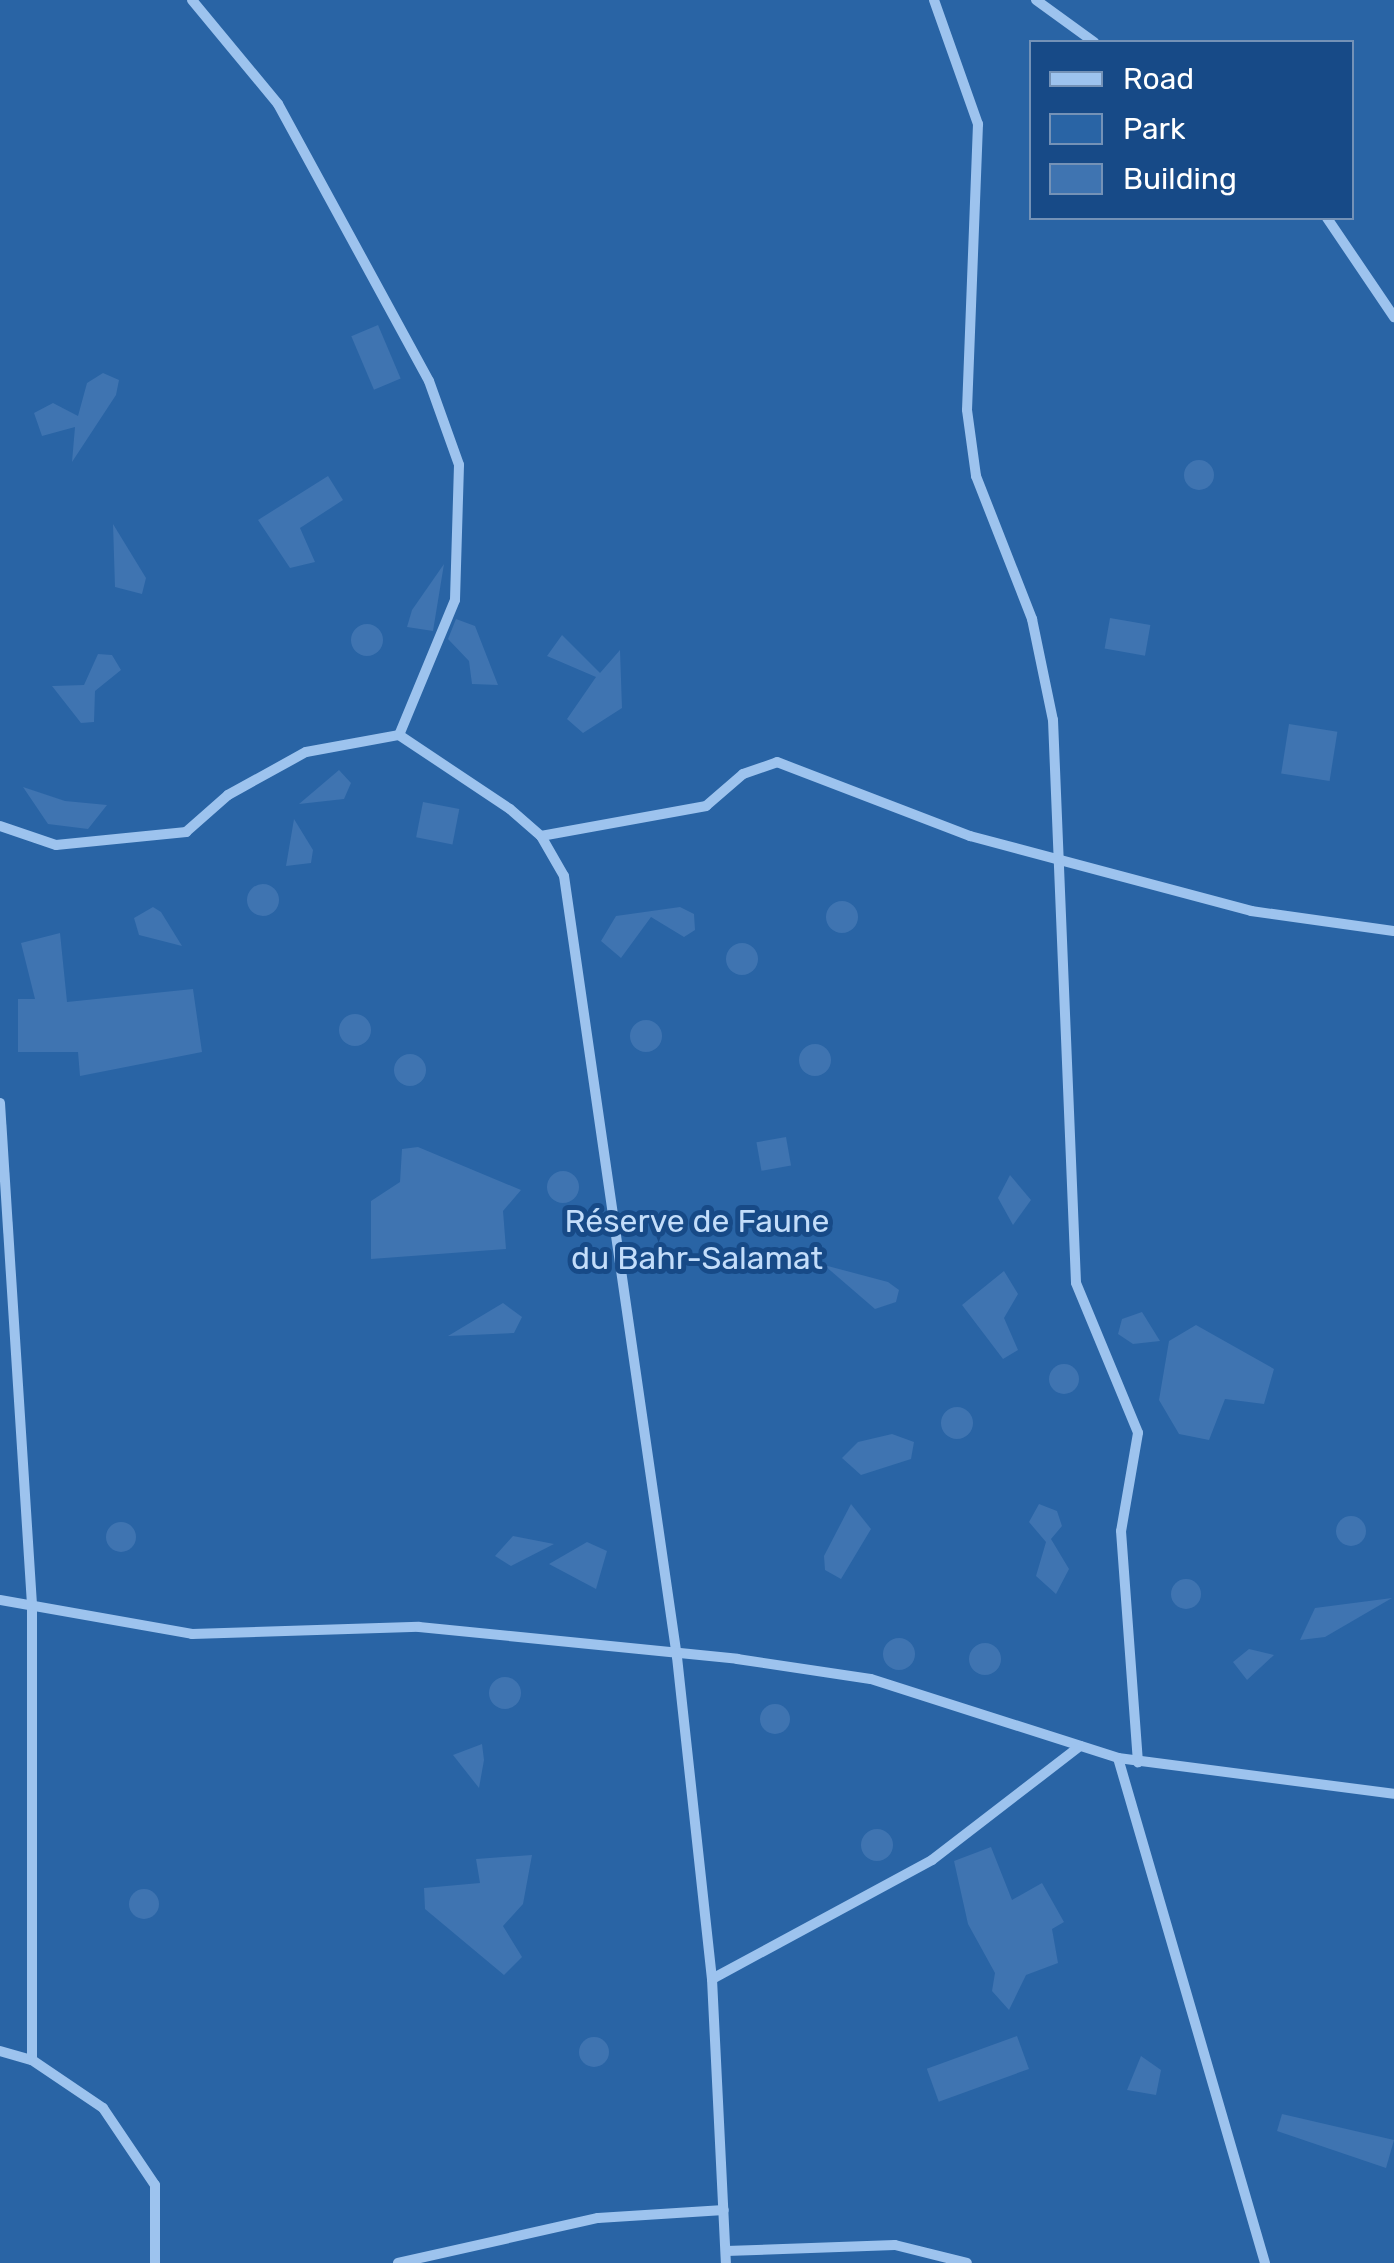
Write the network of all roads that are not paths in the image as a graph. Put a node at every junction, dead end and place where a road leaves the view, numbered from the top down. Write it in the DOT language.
graph roads {
  1 [pos="192,0"];
  2 [pos="934,0"];
  3 [pos="1036,0"];
  4 [pos="1091,40"];
  5 [pos="1328,220"];
  6 [pos="1394,316"];
  7 [pos="399,735"];
  8 [pos="0,826"];
  9 [pos="541,836"];
  10 [pos="1065,859"];
  11 [pos="1394,931"];
  12 [pos="0,1103"];
  13 [pos="0,1600"];
  14 [pos="32,1604"];
  15 [pos="677,1657"];
  16 [pos="1080,1746"];
  17 [pos="1118,1758"];
  18 [pos="1138,1762"];
  19 [pos="1394,1794"];
  20 [pos="712,1980"];
  21 [pos="0,2051"];
  22 [pos="32,2060"];
  23 [pos="724,2210"];
  24 [pos="726,2257"];
  25 [pos="155,2263"];
  26 [pos="398,2263"];
  27 [pos="967,2263"];
  28 [pos="1265,2263"];
  1 -- 7 [label="street"];
  2 -- 10 [label="street"];
  3 -- 4 [label="street"];
  5 -- 6 [label="street"];
  7 -- 8 [label="street"];
  7 -- 9 [label="street"];
  9 -- 10 [label="street"];
  9 -- 15 [label="street"];
  10 -- 11 [label="street"];
  10 -- 18 [label="street"];
  12 -- 14 [label="street"];
  13 -- 14 [label="street"];
  14 -- 15 [label="street"];
  14 -- 22 [label="street"];
  15 -- 16 [label="street"];
  15 -- 20 [label="street"];
  16 -- 17 [label="street"];
  16 -- 20 [label="street"];
  17 -- 18 [label="street"];
  17 -- 28 [label="street"];
  18 -- 19 [label="street"];
  20 -- 23 [label="street"];
  21 -- 22 [label="street"];
  22 -- 25 [label="street"];
  23 -- 24 [label="street"];
  23 -- 26 [label="street"];
  24 -- 27 [label="street"];
}
